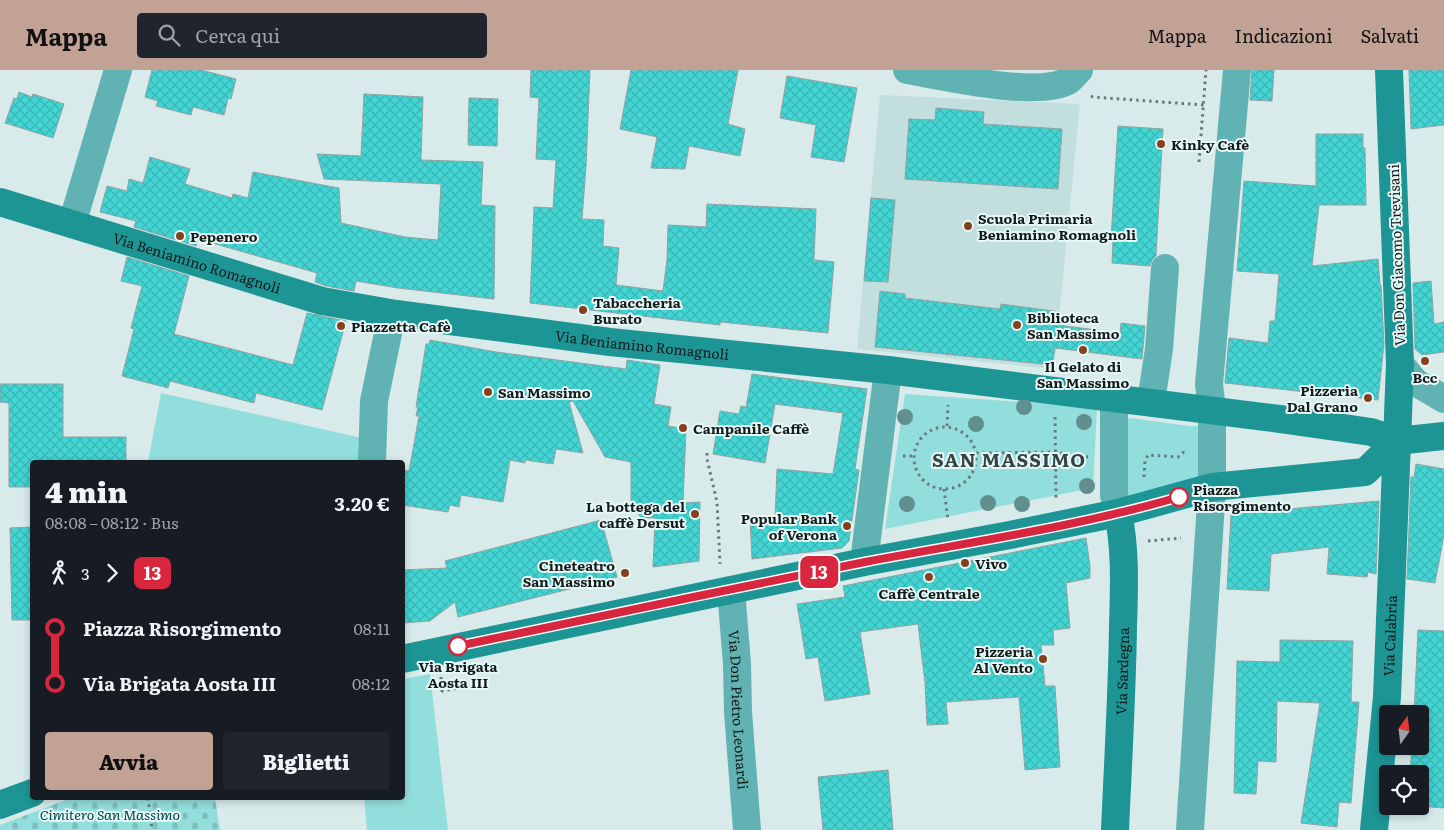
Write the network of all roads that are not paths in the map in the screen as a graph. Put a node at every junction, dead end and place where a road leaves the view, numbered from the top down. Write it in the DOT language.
graph roads {
  1 [pos="118,70"];
  2 [pos="907,70"];
  3 [pos="1079,70"];
  4 [pos="1237,70"];
  5 [pos="1389,70"];
  6 [pos="0,202"];
  7 [pos="72,224"];
  8 [pos="1165,268"];
  9 [pos="396,314"];
  10 [pos="1400,364"];
  11 [pos="888,370"];
  12 [pos="1441,394"];
  13 [pos="1114,398"];
  14 [pos="1151,402"];
  15 [pos="1212,410"];
  16 [pos="1444,436"];
  17 [pos="1397,441"];
  18 [pos="372,460"];
  19 [pos="1212,487"];
  20 [pos="1118,513"];
  21 [pos="864,562"];
  22 [pos="731,590"];
  23 [pos="405,658"];
  24 [pos="30,794"];
  25 [pos="0,805"];
  26 [pos="747,830"];
  27 [pos="1115,830"];
  28 [pos="1190,830"];
  29 [pos="1374,830"];
  1 -- 7 [label="street"];
  2 -- 3 [label="street"];
  4 -- 15 [label="street"];
  5 -- 10 [label="street, Via Don Giacomo Trevisani"];
  6 -- 7 [label="street, Via Beniamino Romagnoli"];
  7 -- 9 [label="street, Via Beniamino Romagnoli"];
  8 -- 14 [label="street"];
  9 -- 11 [label="street, Via Beniamino Romagnoli"];
  9 -- 18 [label="street"];
  10 -- 12 [label="street"];
  10 -- 17 [label="street, Via Don Giacomo Trevisani"];
  11 -- 13 [label="street"];
  11 -- 21 [label="street"];
  13 -- 14 [label="street"];
  13 -- 20 [label="street"];
  14 -- 15 [label="street"];
  15 -- 17 [label="street"];
  15 -- 19 [label="street"];
  16 -- 17 [label="street"];
  17 -- 19 [label="street"];
  17 -- 29 [label="street, Via Calabria"];
  19 -- 20 [label="street"];
  19 -- 28 [label="street"];
  20 -- 21 [label="street"];
  20 -- 27 [label="street, Via Sardegna"];
  21 -- 22 [label="street"];
  22 -- 23 [label="street"];
  22 -- 26 [label="street, Via Don Pietro Leonardi"];
  24 -- 25 [label="street"];
}
